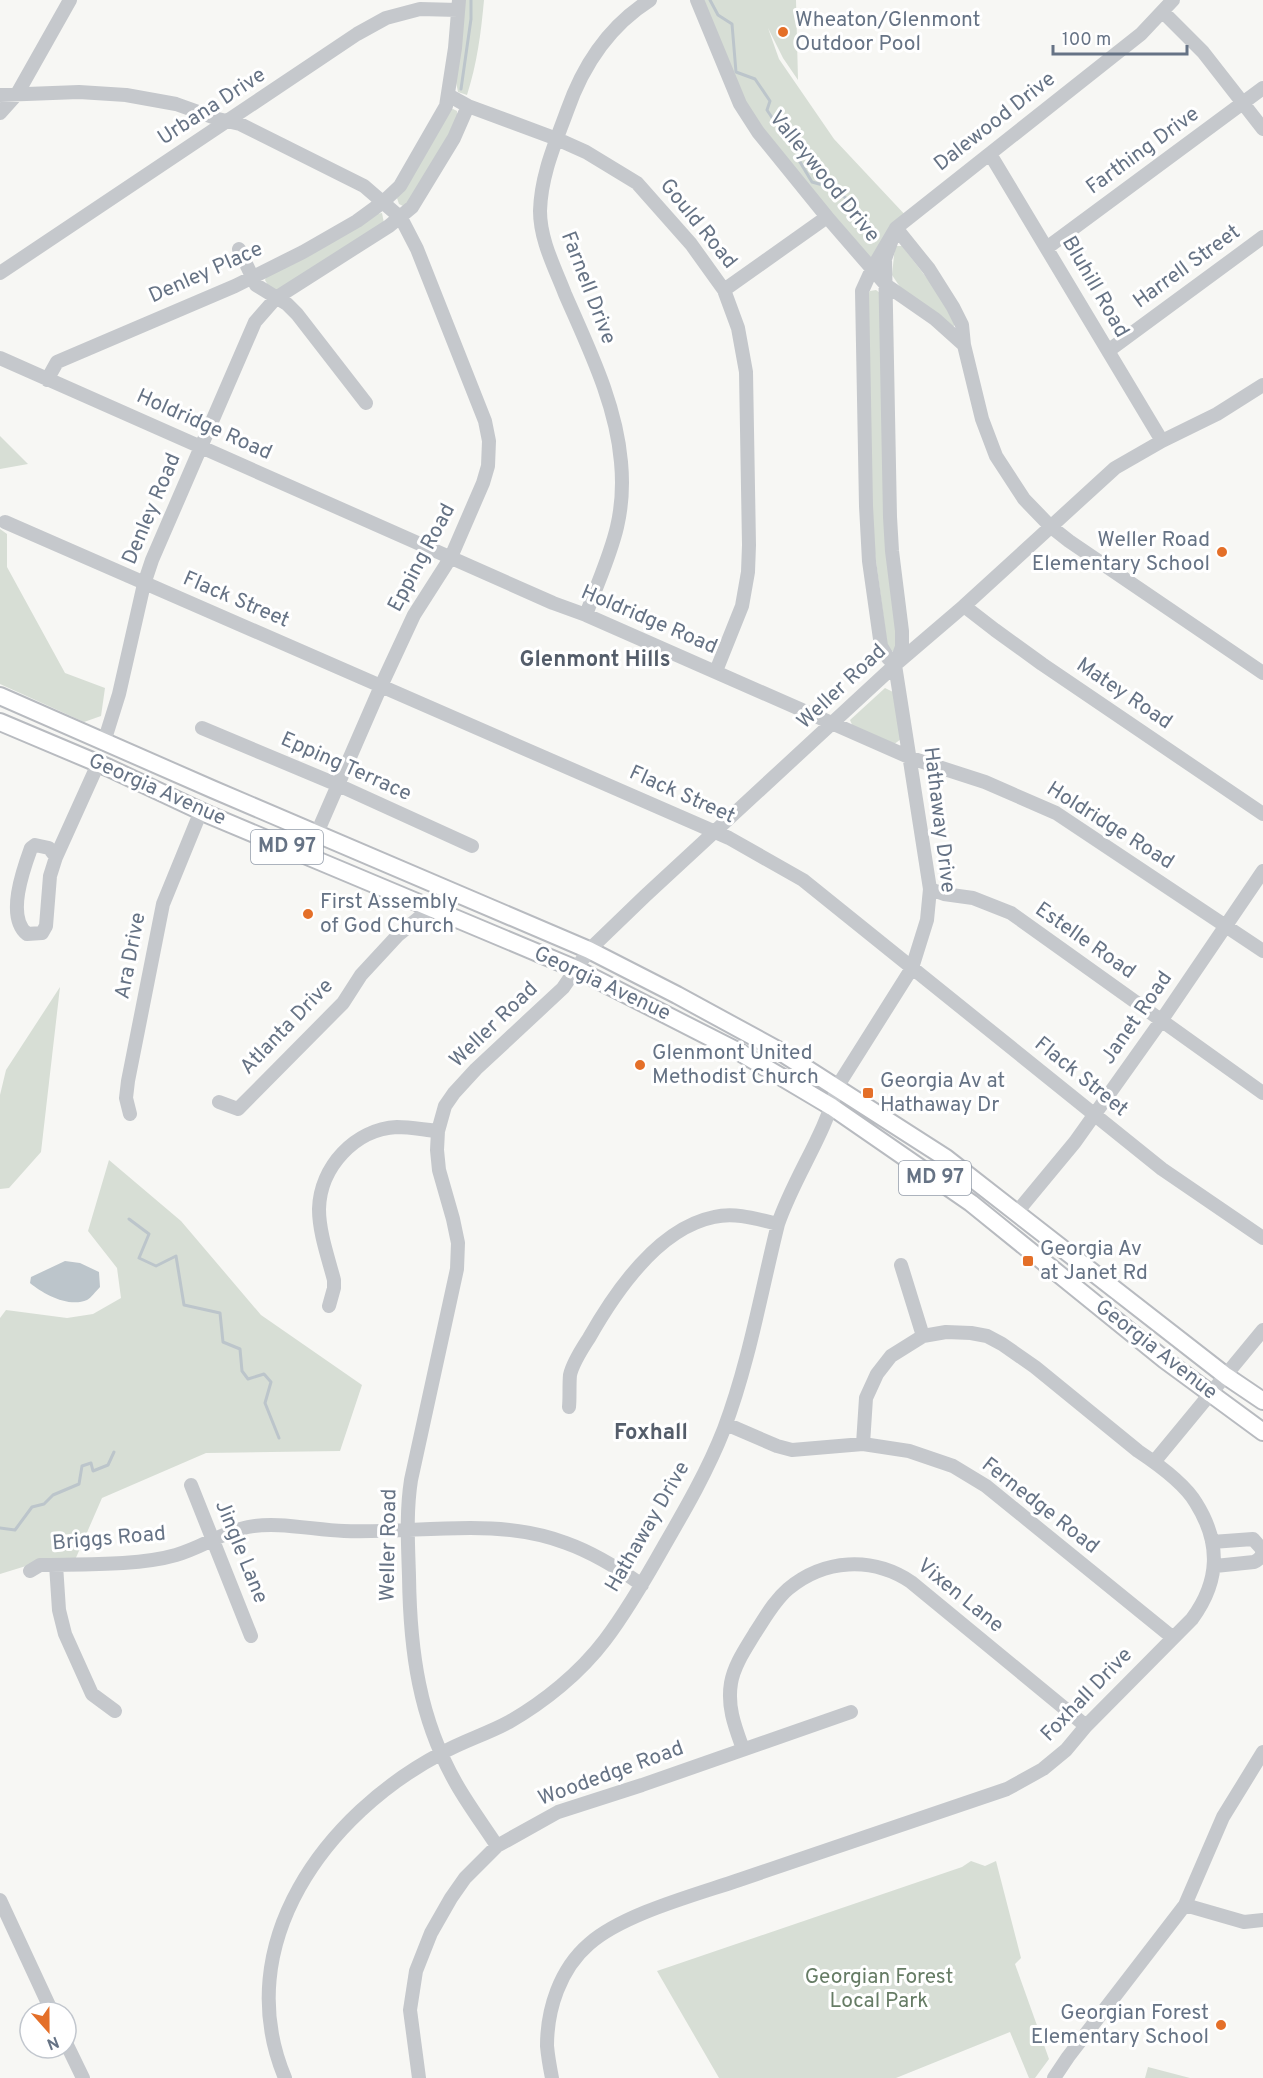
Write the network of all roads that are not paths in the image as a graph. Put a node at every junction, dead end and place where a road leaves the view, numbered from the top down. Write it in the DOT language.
graph roads {
  1 [pos="70,0"];
  2 [pos="650,0"];
  3 [pos="697,0"];
  4 [pos="1173,0"];
  5 [pos="458,5"];
  6 [pos="1163,12"];
  7 [pos="1263,88"];
  8 [pos="17,94"];
  9 [pos="0,95"];
  10 [pos="448,95"];
  11 [pos="1244,103"];
  12 [pos="468,106"];
  13 [pos="0,113"];
  14 [pos="227,121"];
  15 [pos="1263,129"];
  16 [pos="557,139"];
  17 [pos="990,154"];
  18 [pos="383,202"];
  19 [pos="400,218"];
  20 [pos="827,218"];
  21 [pos="896,228"];
  22 [pos="1263,237"];
  23 [pos="1048,247"];
  24 [pos="239,249"];
  25 [pos="872,269"];
  26 [pos="0,273"];
  27 [pos="251,277"];
  28 [pos="886,285"];
  29 [pos="724,290"];
  30 [pos="276,298"];
  31 [pos="964,345"];
  32 [pos="1108,351"];
  33 [pos="0,358"];
  34 [pos="47,380"];
  35 [pos="1263,385"];
  36 [pos="366,403"];
  37 [pos="1162,441"];
  38 [pos="201,447"];
  39 [pos="5,522"];
  40 [pos="1050,526"];
  41 [pos="451,556"];
  42 [pos="144,584"];
  43 [pos="964,606"];
  44 [pos="586,615"];
  45 [pos="895,665"];
  46 [pos="716,671"];
  47 [pos="1263,673"];
  48 [pos="381,686"];
  49 [pos="0,696"];
  50 [pos="0,722"];
  51 [pos="832,725"];
  52 [pos="202,728"];
  53 [pos="104,742"];
  54 [pos="911,758"];
  55 [pos="98,764"];
  56 [pos="338,785"];
  57 [pos="201,811"];
  58 [pos="1263,814"];
  59 [pos="716,832"];
  60 [pos="316,834"];
  61 [pos="472,846"];
  62 [pos="307,856"];
  63 [pos="56,857"];
  64 [pos="1263,872"];
  65 [pos="930,889"];
  66 [pos="431,908"];
  67 [pos="1226,926"];
  68 [pos="589,950"];
  69 [pos="1263,951"];
  70 [pos="912,968"];
  71 [pos="576,969"];
  72 [pos="1161,1021"];
  73 [pos="837,1087"];
  74 [pos="1263,1093"];
  75 [pos="219,1102"];
  76 [pos="832,1107"];
  77 [pos="130,1114"];
  78 [pos="1094,1114"];
  79 [pos="438,1131"];
  80 [pos="1017,1212"];
  81 [pos="778,1224"];
  82 [pos="1263,1238"];
  83 [pos="901,1265"];
  84 [pos="329,1306"];
  85 [pos="1263,1330"];
  86 [pos="923,1336"];
  87 [pos="1226,1376"];
  88 [pos="1210,1394"];
  89 [pos="1263,1401"];
  90 [pos="569,1407"];
  91 [pos="726,1424"];
  92 [pos="1263,1432"];
  93 [pos="863,1444"];
  94 [pos="1154,1462"];
  95 [pos="191,1485"];
  96 [pos="408,1529"];
  97 [pos="213,1540"];
  98 [pos="1212,1542"];
  99 [pos="56,1565"];
  100 [pos="1215,1566"];
  101 [pos="30,1571"];
  102 [pos="642,1585"];
  103 [pos="251,1636"];
  104 [pos="1172,1637"];
  105 [pos="115,1711"];
  106 [pos="851,1712"];
  107 [pos="1086,1726"];
  108 [pos="743,1749"];
  109 [pos="1263,1752"];
  110 [pos="441,1753"];
  111 [pos="497,1846"];
  112 [pos="0,1900"];
  113 [pos="1185,1905"];
  114 [pos="1263,1920"];
  115 [pos="46,2000"];
  116 [pos="74,2060"];
  117 [pos="82,2078"];
  118 [pos="285,2078"];
  119 [pos="419,2078"];
  120 [pos="552,2078"];
  121 [pos="1054,2078"];
  1 -- 8 [label="street"];
  2 -- 16 [label="street, Farnell Drive"];
  3 -- 20 [label="street, Valleywood Drive"];
  4 -- 6 [label="street, Dalewood Drive"];
  5 -- 10 [label="street"];
  5 -- 14 [label="street, Urbana Drive"];
  6 -- 11 [label="street"];
  6 -- 17 [label="street, Dalewood Drive"];
  7 -- 11 [label="street, Farthing Drive"];
  8 -- 9 [label="street, Epping Road"];
  8 -- 13 [label="street"];
  8 -- 14 [label="street, Epping Road"];
  10 -- 12 [label="street, Gould Road"];
  10 -- 18 [label="street"];
  11 -- 15 [label="street"];
  11 -- 23 [label="street, Farthing Drive"];
  12 -- 16 [label="street, Gould Road"];
  12 -- 19 [label="street, Denley Road"];
  14 -- 18 [label="street, Epping Road"];
  14 -- 26 [label="street, Urbana Drive"];
  16 -- 29 [label="street, Gould Road"];
  16 -- 44 [label="street, Farnell Drive"];
  17 -- 21 [label="street, Dalewood Drive"];
  17 -- 23 [label="street, Bluhill Road"];
  18 -- 19 [label="street, Epping Road"];
  18 -- 27 [label="street, Denley Place"];
  19 -- 30 [label="street, Denley Road"];
  19 -- 41 [label="street, Epping Road"];
  20 -- 25 [label="street, Valleywood Drive"];
  20 -- 29 [label="street"];
  21 -- 25 [label="street, Dalewood Drive"];
  21 -- 28 [label="street"];
  21 -- 31 [label="street, Valleywood Drive"];
  22 -- 32 [label="street, Harrell Street"];
  23 -- 32 [label="street, Bluhill Road"];
  24 -- 27 [label="street"];
  25 -- 28 [label="street, Valleywood Drive"];
  25 -- 45 [label="street, Hathaway Drive"];
  27 -- 30 [label="street"];
  27 -- 34 [label="street, Denley Place"];
  28 -- 31 [label="street, Valleywood Drive"];
  28 -- 45 [label="street, Hathaway Drive"];
  29 -- 46 [label="street, Gould Road"];
  30 -- 36 [label="street"];
  30 -- 38 [label="street, Denley Road"];
  31 -- 40 [label="street, Valleywood Drive"];
  32 -- 37 [label="street, Bluhill Road"];
  33 -- 34 [label="street, Holdridge Road"];
  34 -- 38 [label="street, Holdridge Road"];
  35 -- 37 [label="street, Weller Road"];
  37 -- 40 [label="street, Weller Road"];
  38 -- 41 [label="street, Holdridge Road"];
  38 -- 42 [label="street, Denley Road"];
  39 -- 42 [label="street, Flack Street"];
  40 -- 43 [label="street, Weller Road"];
  40 -- 47 [label="street, Valleywood Drive"];
  41 -- 44 [label="street, Holdridge Road"];
  41 -- 48 [label="street, Epping Road"];
  42 -- 48 [label="street, Flack Street"];
  42 -- 53 [label="street, Denley Road"];
  43 -- 45 [label="street, Weller Road"];
  43 -- 58 [label="street, Matey Road"];
  44 -- 46 [label="street, Holdridge Road"];
  45 -- 51 [label="street, Weller Road"];
  45 -- 54 [label="street, Hathaway Drive"];
  46 -- 51 [label="street, Holdridge Road"];
  48 -- 56 [label="street, Epping Road"];
  48 -- 59 [label="street, Flack Street"];
  49 -- 53 [label="main road, Georgia Avenue / MD 97"];
  50 -- 55 [label="main road, Georgia Avenue / MD 97"];
  51 -- 54 [label="street, Holdridge Road"];
  51 -- 59 [label="street, Weller Road"];
  52 -- 56 [label="street, Epping Terrace"];
  53 -- 60 [label="main road, Georgia Avenue / MD 97"];
  54 -- 65 [label="street, Hathaway Drive"];
  54 -- 67 [label="street, Holdridge Road"];
  55 -- 57 [label="main road, Georgia Avenue / MD 97"];
  55 -- 63 [label="street"];
  56 -- 60 [label="street, Epping Road"];
  56 -- 61 [label="street, Epping Terrace"];
  57 -- 62 [label="main road, Georgia Avenue / MD 97"];
  57 -- 77 [label="street, Ara Drive"];
  59 -- 68 [label="street, Weller Road"];
  59 -- 70 [label="street, Flack Street"];
  60 -- 62 [label="street, Epping Road"];
  60 -- 68 [label="main road, Georgia Avenue / MD 97"];
  62 -- 66 [label="main road, Georgia Avenue / MD 97"];
  63 -- 63 [label="street"];
  64 -- 67 [label="street, Janet Road"];
  65 -- 70 [label="street, Hathaway Drive"];
  65 -- 72 [label="street, Estelle Road"];
  66 -- 71 [label="main road, Georgia Avenue / MD 97"];
  66 -- 75 [label="street, Atlanta Drive"];
  67 -- 69 [label="street, Holdridge Road"];
  67 -- 72 [label="street, Janet Road"];
  68 -- 71 [label="street, Weller Road"];
  68 -- 73 [label="main road, Georgia Avenue / MD 97"];
  70 -- 73 [label="street, Hathaway Drive"];
  70 -- 78 [label="street, Flack Street"];
  71 -- 76 [label="main road, Georgia Avenue / MD 97"];
  71 -- 79 [label="street, Weller Road"];
  72 -- 74 [label="street, Estelle Road"];
  72 -- 78 [label="street, Janet Road"];
  73 -- 76 [label="street, Hathaway Drive"];
  73 -- 80 [label="main road, Georgia Avenue / MD 97"];
  76 -- 81 [label="street, Hathaway Drive"];
  76 -- 88 [label="main road, Georgia Avenue / MD 97"];
  78 -- 80 [label="street, Janet Road"];
  78 -- 82 [label="street, Flack Street"];
  79 -- 84 [label="street"];
  79 -- 96 [label="street, Weller Road"];
  80 -- 87 [label="main road, Georgia Avenue / MD 97"];
  81 -- 90 [label="street"];
  81 -- 91 [label="street, Hathaway Drive"];
  83 -- 86 [label="street"];
  85 -- 87 [label="street"];
  86 -- 93 [label="street, Foxhall Drive"];
  86 -- 94 [label="street, Foxhall Drive"];
  87 -- 88 [label="street"];
  87 -- 89 [label="main road, Georgia Avenue / MD 97"];
  88 -- 92 [label="main road, Georgia Avenue / MD 97"];
  88 -- 94 [label="street"];
  91 -- 93 [label="street, Fernedge Road"];
  91 -- 102 [label="street, Hathaway Drive"];
  93 -- 104 [label="street, Fernedge Road"];
  94 -- 98 [label="street, Foxhall Drive"];
  95 -- 97 [label="street, Jingle Lane"];
  96 -- 97 [label="street, Briggs Road"];
  96 -- 102 [label="street, Briggs Road"];
  96 -- 110 [label="street, Weller Road"];
  97 -- 99 [label="street, Briggs Road"];
  97 -- 103 [label="street, Jingle Lane"];
  98 -- 100 [label="street, Foxhall Drive"];
  98 -- 100 [label="street"];
  99 -- 101 [label="street, Briggs Road"];
  99 -- 105 [label="street"];
  100 -- 104 [label="street, Foxhall Drive"];
  102 -- 110 [label="street, Hathaway Drive"];
  104 -- 107 [label="street, Foxhall Drive"];
  106 -- 108 [label="street, Woodedge Road"];
  107 -- 108 [label="street, Vixen Lane"];
  107 -- 120 [label="street, Foxhall Drive"];
  108 -- 111 [label="street, Woodedge Road"];
  109 -- 113 [label="street"];
  110 -- 111 [label="street, Weller Road"];
  110 -- 118 [label="street, Hathaway Drive"];
  111 -- 119 [label="street, Woodedge Road"];
  112 -- 115 [label="street"];
  113 -- 114 [label="street"];
  113 -- 121 [label="street"];
  116 -- 117 [label="street"];
}
